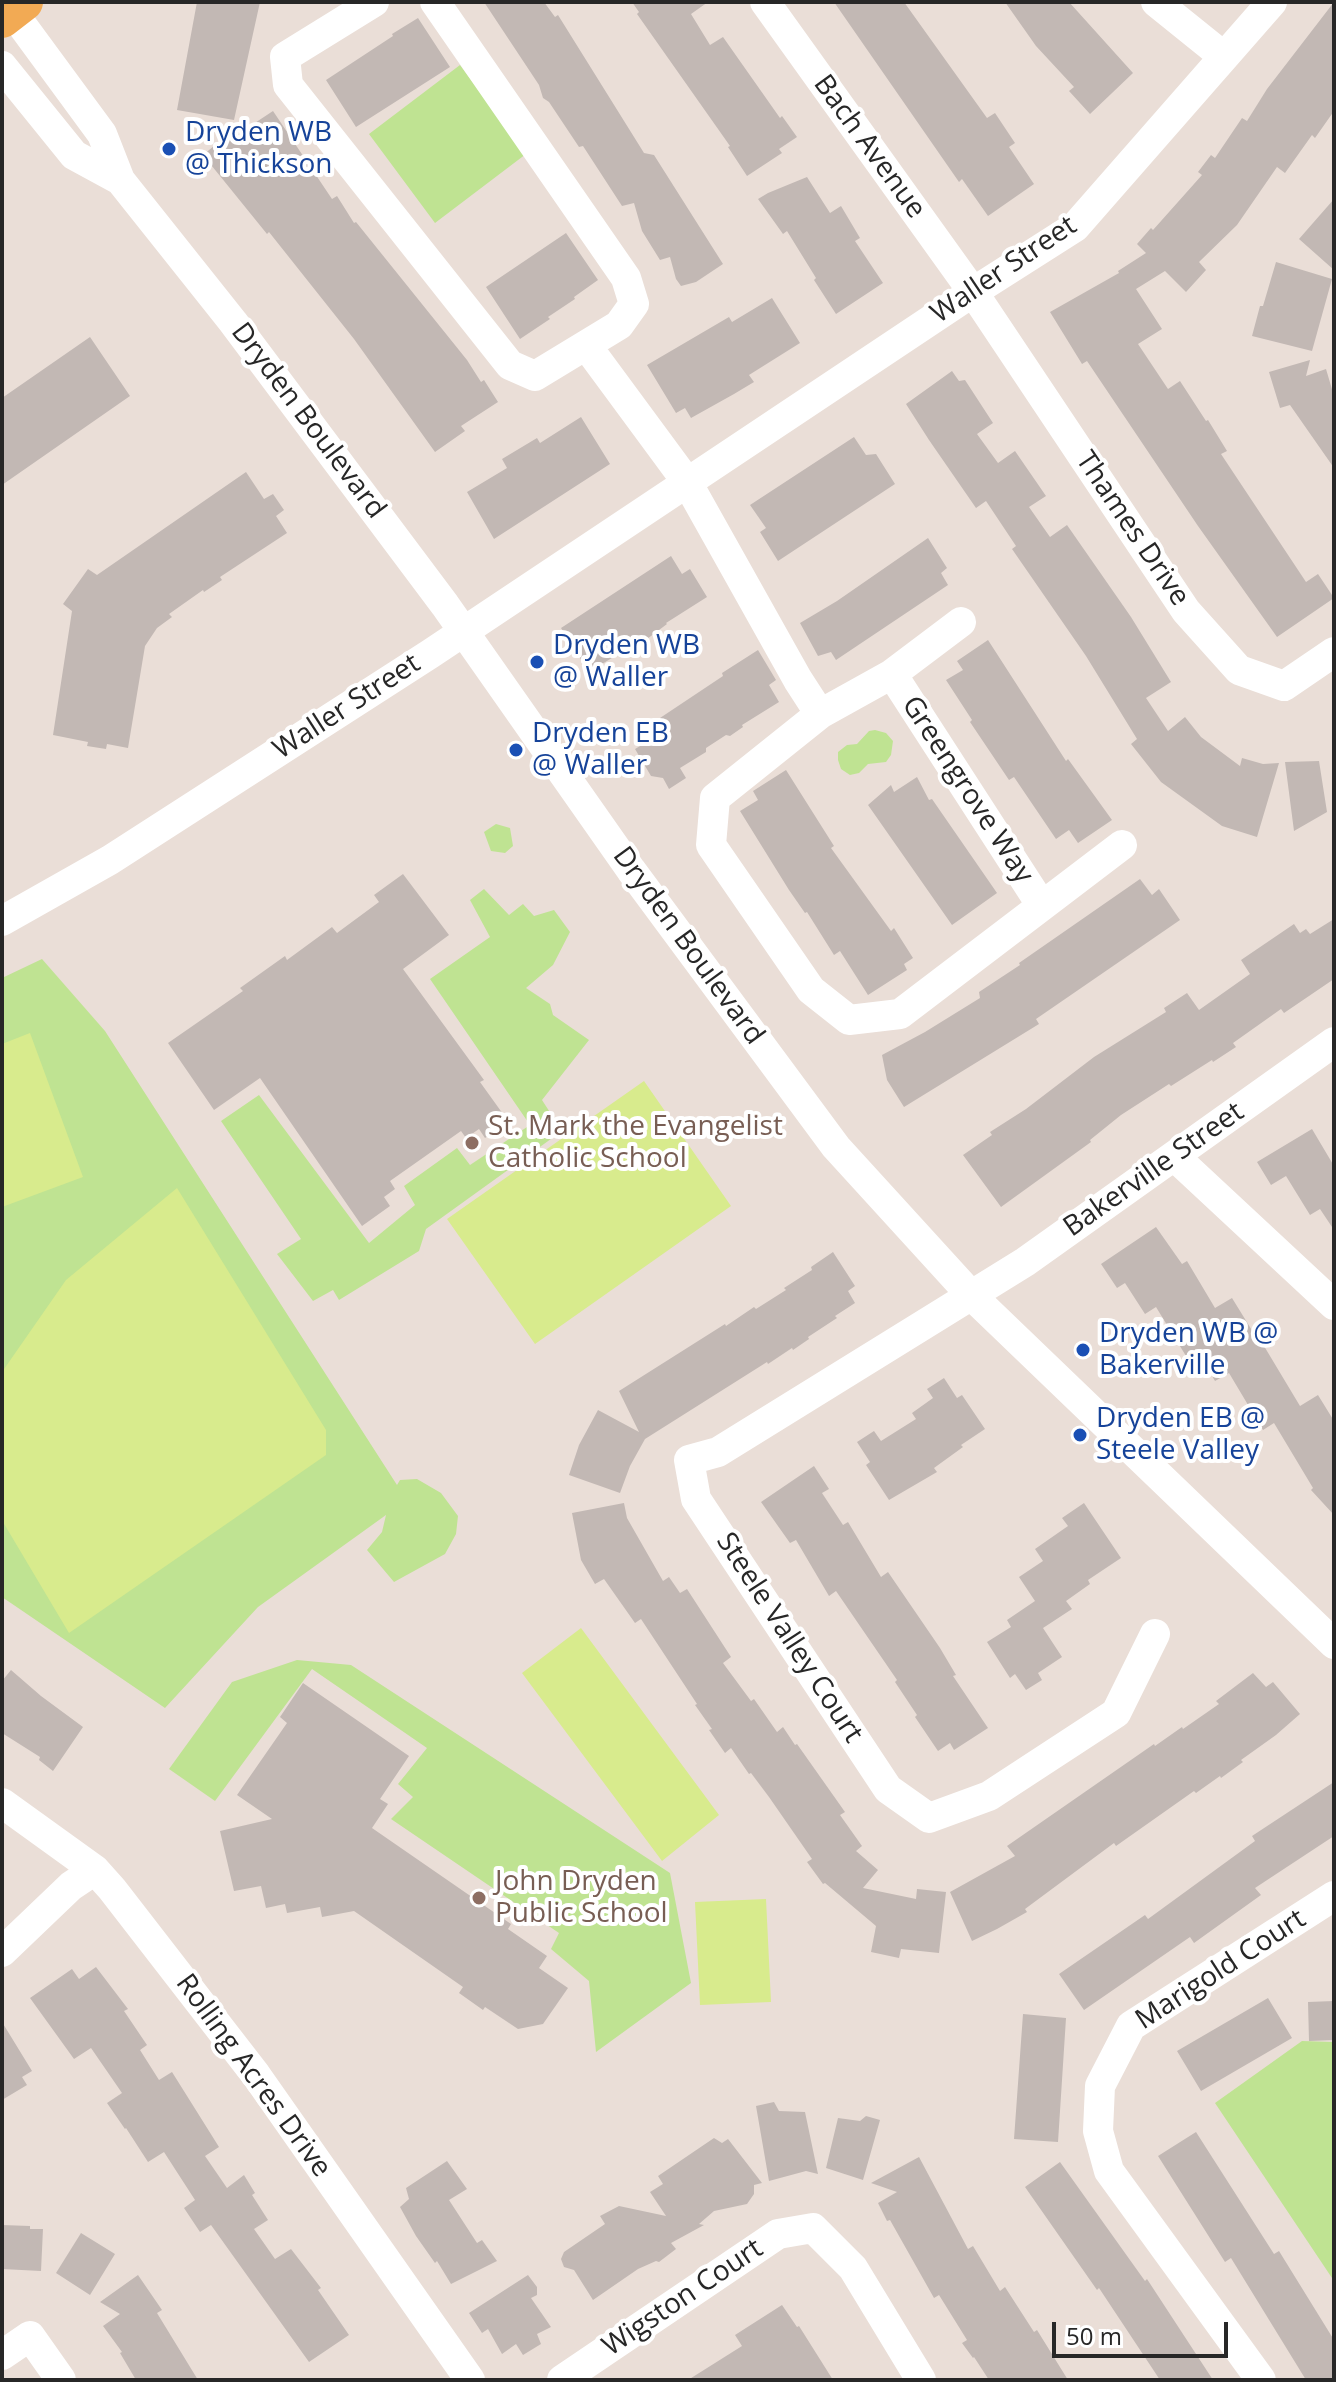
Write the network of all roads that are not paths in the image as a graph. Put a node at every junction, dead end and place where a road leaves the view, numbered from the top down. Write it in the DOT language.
graph roads {
  1 [pos="374,2"];
  2 [pos="435,2"];
  3 [pos="765,2"];
  4 [pos="1156,2"];
  5 [pos="1272,2"];
  6 [pos="11,9"];
  7 [pos="1223,56"];
  8 [pos="2,66"];
  9 [pos="120,180"];
  10 [pos="973,292"];
  11 [pos="586,345"];
  12 [pos="687,482"];
  13 [pos="961,622"];
  14 [pos="464,632"];
  15 [pos="1334,652"];
  16 [pos="892,674"];
  17 [pos="820,714"];
  18 [pos="1122,845"];
  19 [pos="1042,906"];
  20 [pos="2,921"];
  21 [pos="1334,1042"];
  22 [pos="1174,1156"];
  23 [pos="971,1295"];
  24 [pos="1334,1305"];
  25 [pos="1155,1634"];
  26 [pos="1334,1644"];
  27 [pos="2,1803"];
  28 [pos="95,1870"];
  29 [pos="1334,1896"];
  30 [pos="2,1952"];
  31 [pos="2,2355"];
  32 [pos="61,2380"];
  33 [pos="470,2380"];
  34 [pos="562,2380"];
  35 [pos="921,2380"];
  36 [pos="1261,2380"];
  1 -- 11 [label="street"];
  2 -- 11 [label="street"];
  3 -- 10 [label="street, Bach Avenue"];
  4 -- 7 [label="street"];
  5 -- 7 [label="street, Waller Street"];
  6 -- 9 [label="street, Dryden Boulevard"];
  7 -- 10 [label="street, Waller Street"];
  8 -- 9 [label="street, Dryden Boulevard"];
  9 -- 14 [label="street, Dryden Boulevard"];
  10 -- 12 [label="street, Waller Street"];
  10 -- 15 [label="street, Thames Drive"];
  11 -- 12 [label="street"];
  12 -- 14 [label="street, Waller Street"];
  12 -- 17 [label="street"];
  13 -- 16 [label="street, Greengrove Way"];
  14 -- 20 [label="street, Waller Street"];
  14 -- 23 [label="street, Dryden Boulevard"];
  16 -- 17 [label="street, Greengrove Way"];
  16 -- 19 [label="street, Greengrove Way"];
  17 -- 19 [label="street, Greengrove Way"];
  18 -- 19 [label="street, Greengrove Way"];
  21 -- 22 [label="street, Bakerville Street"];
  22 -- 23 [label="street, Bakerville Street"];
  22 -- 24 [label="street"];
  23 -- 25 [label="street, Steele Valley Court"];
  23 -- 26 [label="street, Dryden Boulevard"];
  27 -- 28 [label="street, Rolling Acres Drive"];
  28 -- 30 [label="street"];
  28 -- 33 [label="street, Rolling Acres Drive"];
  29 -- 36 [label="street, Marigold Court"];
  31 -- 32 [label="street"];
  34 -- 35 [label="street, Wigston Court"];
}
